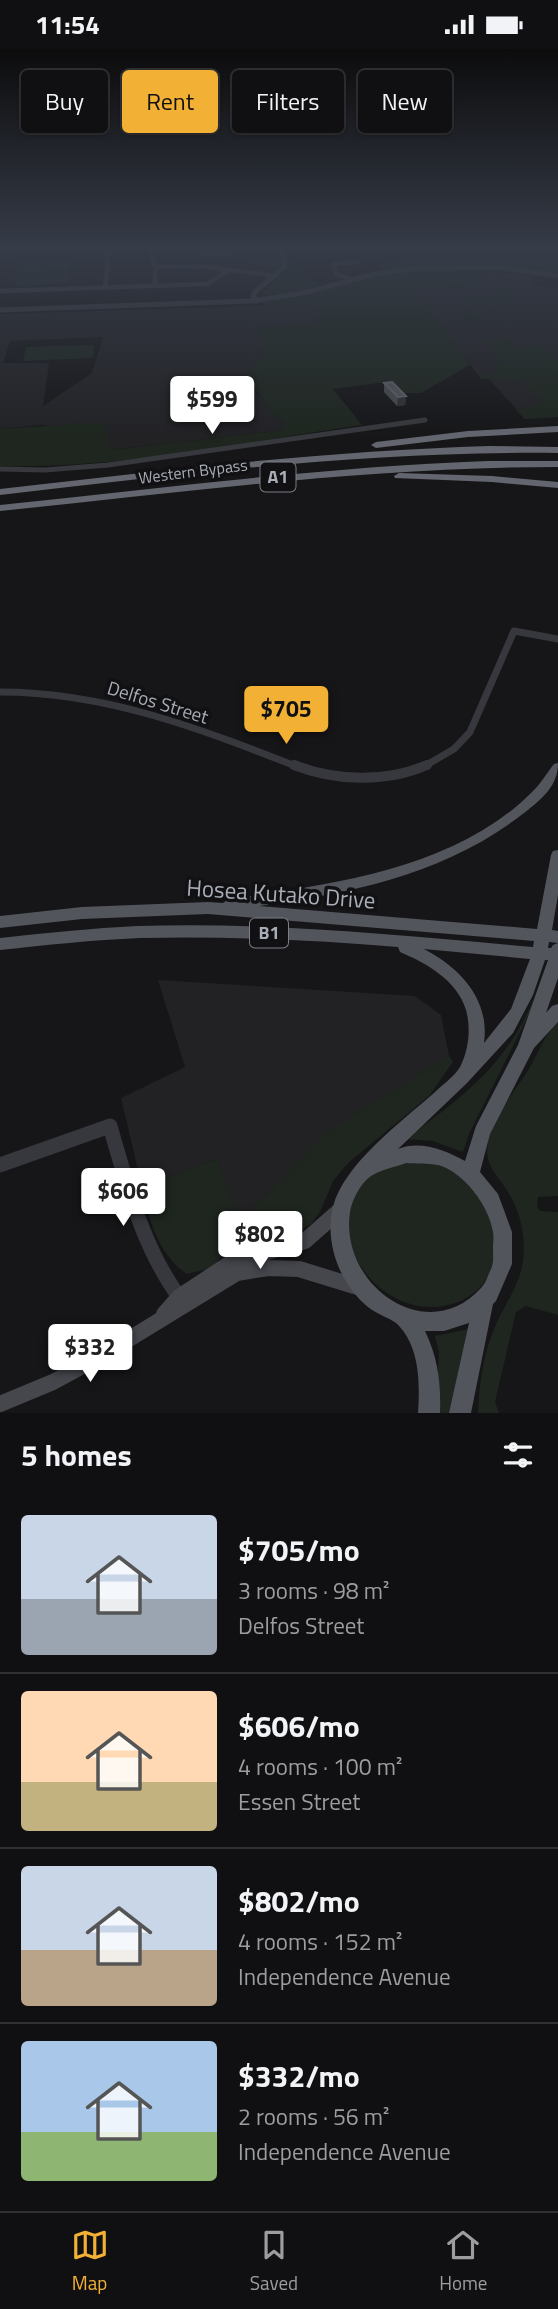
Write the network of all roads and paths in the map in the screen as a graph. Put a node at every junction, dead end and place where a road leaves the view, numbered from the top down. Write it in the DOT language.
graph roads {
  1 [pos="425,420"];
  2 [pos="558,429"];
  3 [pos="558,450"];
  4 [pos="558,464"];
  5 [pos="0,469"];
  6 [pos="159,474"];
  7 [pos="558,485"];
  8 [pos="0,492"];
  9 [pos="158,492"];
  10 [pos="0,508"];
  11 [pos="558,639"];
  12 [pos="0,692"];
  13 [pos="558,767"];
  14 [pos="558,855"];
  15 [pos="208,908"];
  16 [pos="0,922"];
  17 [pos="542,936"];
  18 [pos="558,937"];
  19 [pos="385,941"];
  20 [pos="0,944"];
  21 [pos="558,953"];
  22 [pos="537,954"];
  23 [pos="558,1011"];
  24 [pos="526,1047"];
  25 [pos="466,1075"];
  26 [pos="0,1165"];
  27 [pos="366,1169"];
  28 [pos="471,1173"];
  29 [pos="341,1208"];
  30 [pos="361,1288"];
  31 [pos="182,1301"];
  32 [pos="483,1302"];
  33 [pos="403,1317"];
  34 [pos="0,1404"];
  35 [pos="429,1413"];
  36 [pos="460,1413"];
  1 -- 5 [label="street"];
  2 -- 6 [label="highway"];
  3 -- 6 [label="highway, Western Bypass / A1"];
  4 -- 9 [label="highway, Western Bypass / A1"];
  6 -- 8 [label="highway, Western Bypass / A1"];
  7 -- 9 [label="highway"];
  9 -- 10 [label="highway, Western Bypass / A1"];
  11 -- 12 [label="street, Delfos Street"];
  13 -- 15 [label="main road, B1"];
  14 -- 17 [label="main road"];
  15 -- 16 [label="main road, Hosea Kutako Drive / B1"];
  15 -- 17 [label="main road, Hosea Kutako Drive"];
  17 -- 18 [label="main road, Hosea Kutako Drive"];
  17 -- 22 [label="main road"];
  19 -- 20 [label="main road, Hosea Kutako Drive / B1"];
  19 -- 22 [label="main road, Hosea Kutako Drive / B1"];
  19 -- 25 [label="main road"];
  21 -- 22 [label="main road, Hosea Kutako Drive"];
  21 -- 24 [label="main road"];
  22 -- 25 [label="main road"];
  23 -- 24 [label="main road"];
  24 -- 28 [label="main road"];
  25 -- 27 [label="main road"];
  26 -- 31 [label="street"];
  27 -- 28 [label="main road"];
  27 -- 29 [label="main road"];
  28 -- 32 [label="main road"];
  29 -- 30 [label="main road"];
  29 -- 31 [label="main road"];
  30 -- 31 [label="main road"];
  30 -- 33 [label="main road"];
  31 -- 34 [label="main road"];
  32 -- 33 [label="main road"];
  32 -- 36 [label="main road"];
  33 -- 35 [label="main road"];
}
